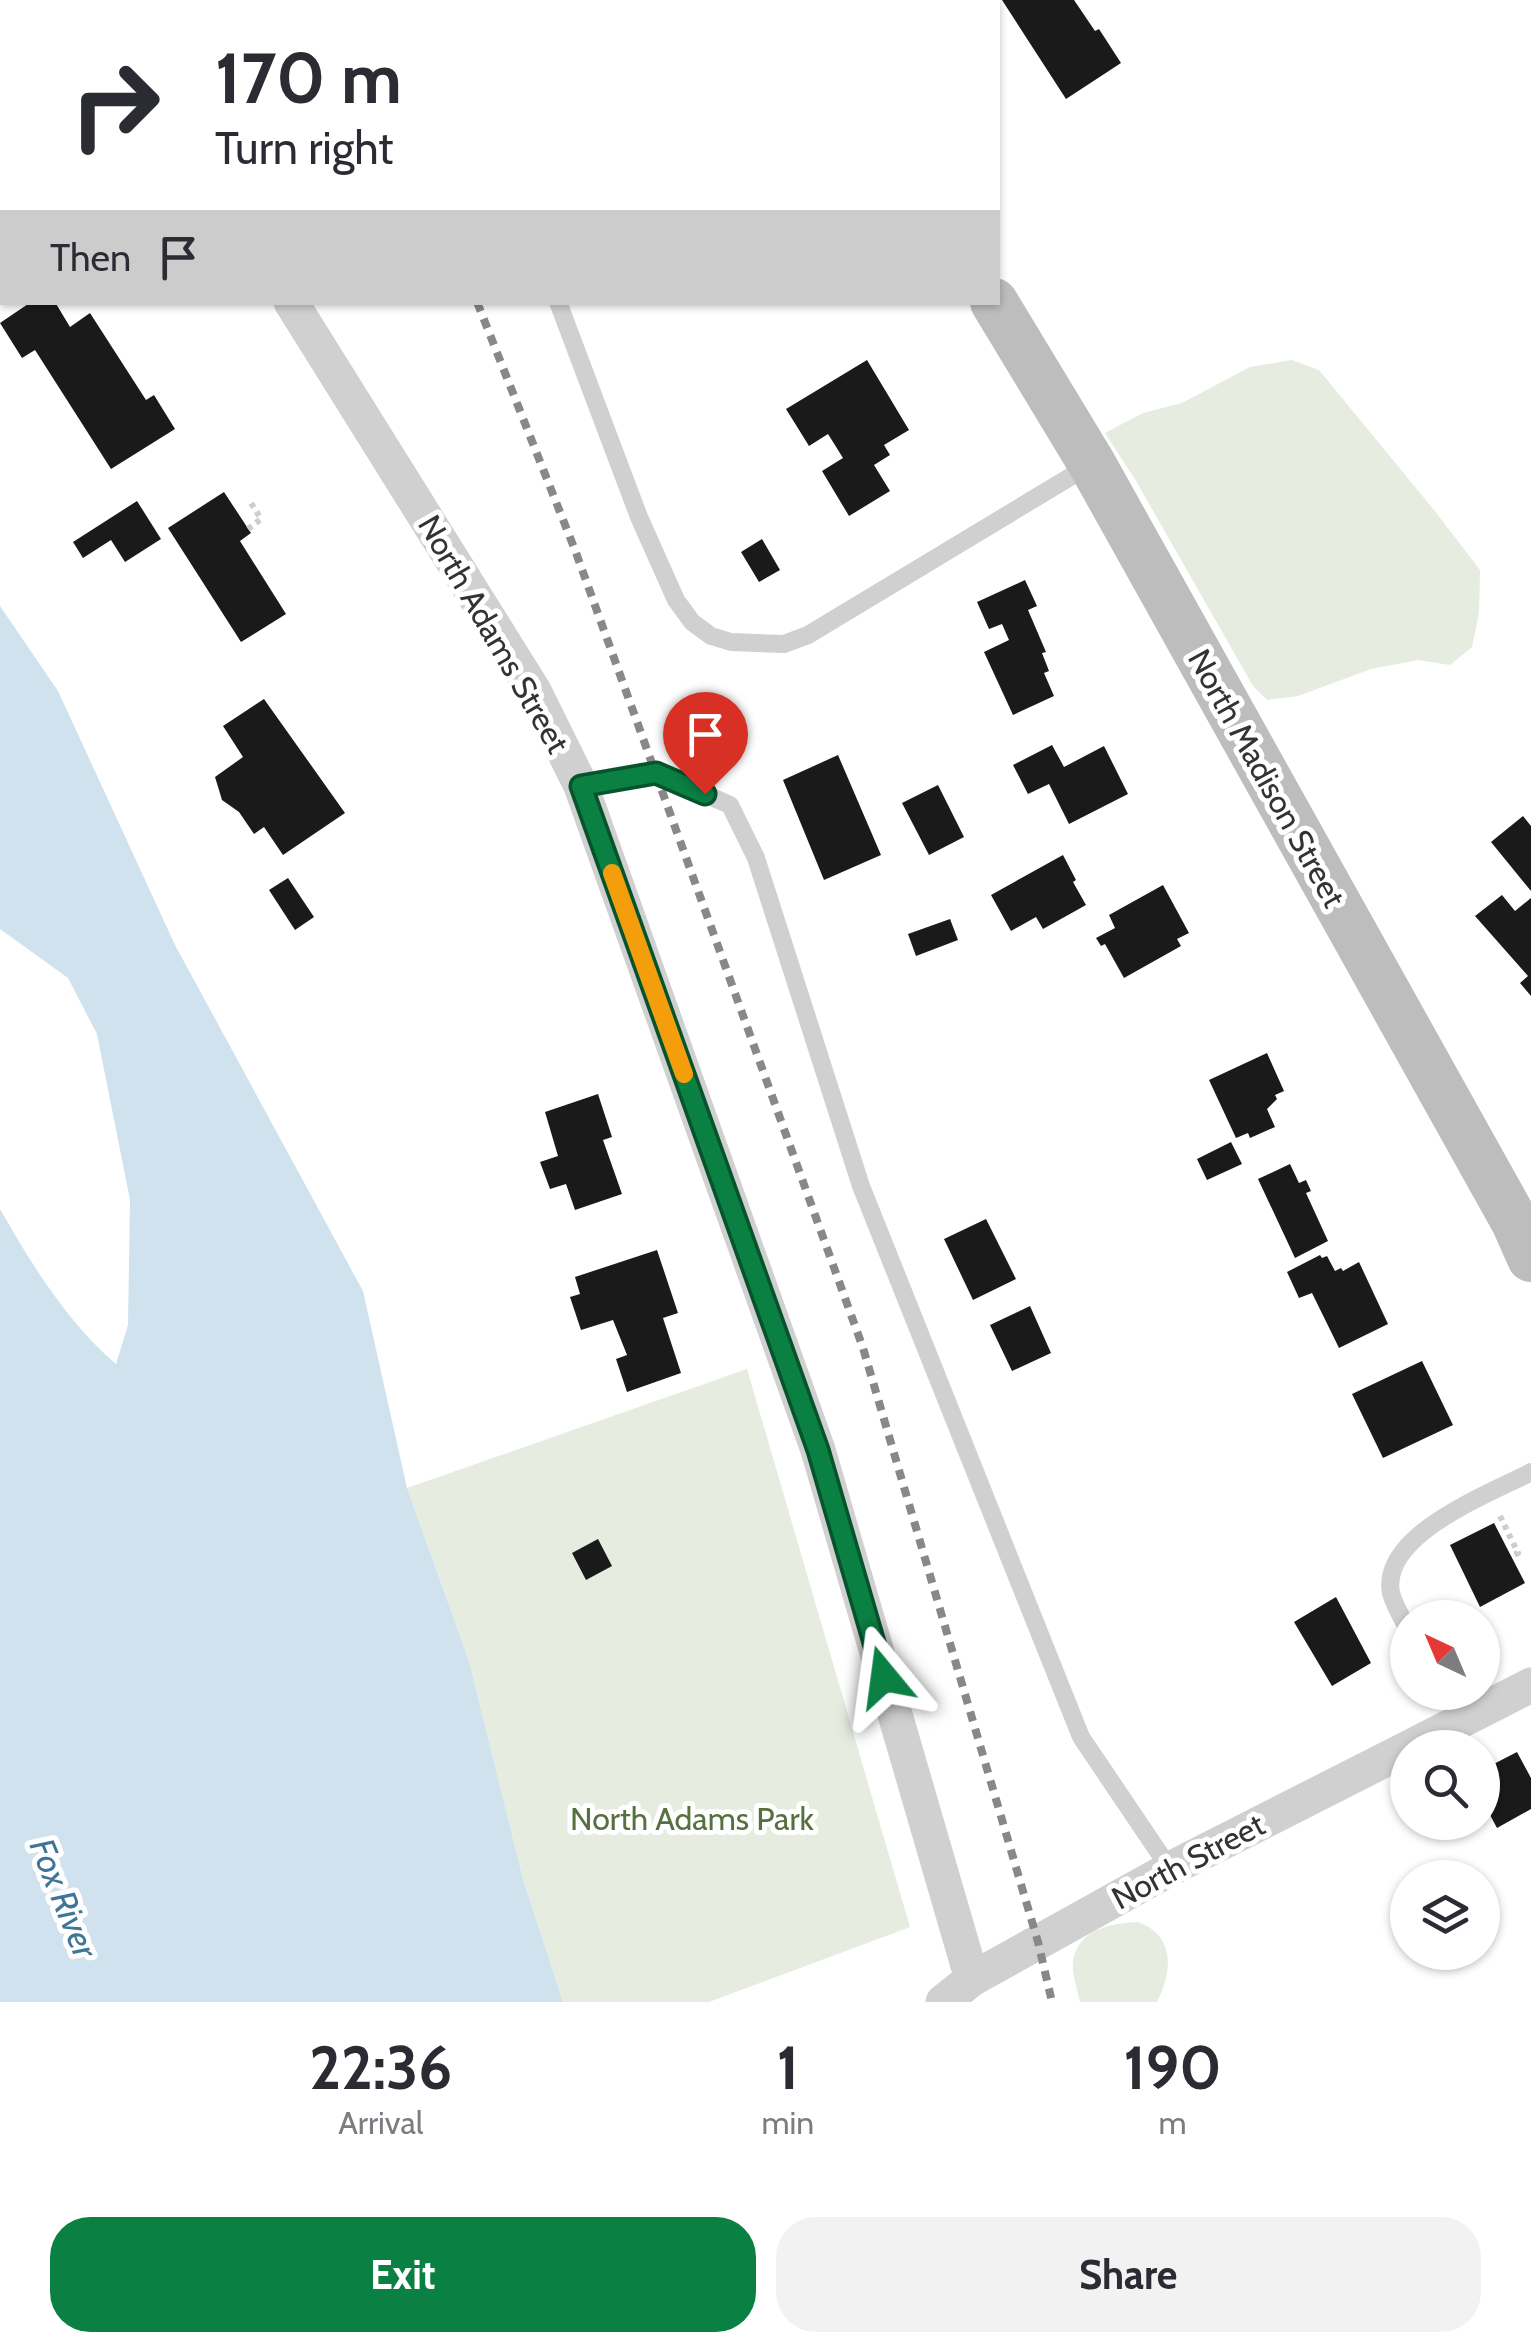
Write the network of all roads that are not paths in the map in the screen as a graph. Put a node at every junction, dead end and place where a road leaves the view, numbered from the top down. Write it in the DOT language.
graph roads {
  1 [pos="293,305"];
  2 [pos="559,305"];
  3 [pos="996,305"];
  4 [pos="1092,464"];
  5 [pos="581,786"];
  6 [pos="1526,1231"];
  7 [pos="1531,1472"];
  8 [pos="1395,1600"];
  9 [pos="1531,1685"];
  10 [pos="1500,1694"];
  11 [pos="1451,1710"];
  12 [pos="1429,1730"];
  13 [pos="1390,1757"];
  14 [pos="1170,1869"];
  15 [pos="972,1979"];
  16 [pos="943,2002"];
  1 -- 5 [label="street, North Adams Street"];
  2 -- 4 [label="lane"];
  3 -- 4 [label="street, North Madison Street"];
  4 -- 6 [label="street, North Madison Street"];
  5 -- 14 [label="lane"];
  5 -- 15 [label="street, North Adams Street"];
  7 -- 8 [label="lane"];
  9 -- 10 [label="street, North Street"];
  11 -- 12 [label="street, North Street"];
  13 -- 14 [label="street, North Street"];
  14 -- 15 [label="street, North Street"];
  15 -- 16 [label="street"];
}
